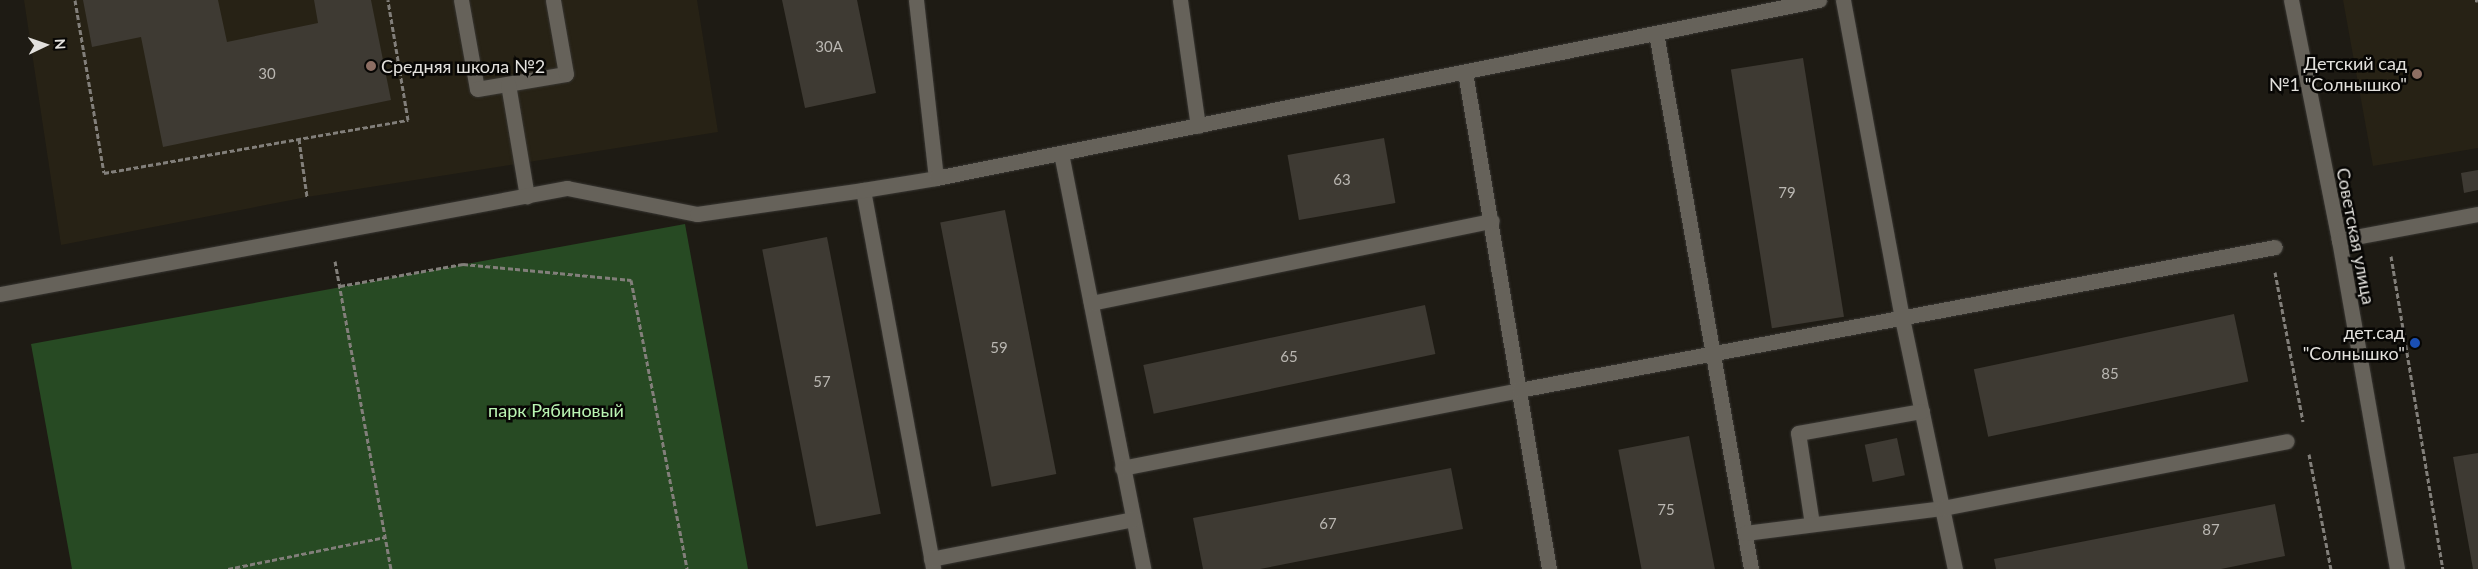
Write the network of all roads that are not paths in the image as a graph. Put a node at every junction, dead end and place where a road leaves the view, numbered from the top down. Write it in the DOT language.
graph roads {
  1 [pos="461,0"];
  2 [pos="553,0"];
  3 [pos="916,0"];
  4 [pos="1180,0"];
  5 [pos="1819,0"];
  6 [pos="1843,0"];
  7 [pos="2291,0"];
  8 [pos="1656,33"];
  9 [pos="1465,72"];
  10 [pos="508,84"];
  11 [pos="1198,126"];
  12 [pos="1061,153"];
  13 [pos="936,178"];
  14 [pos="863,190"];
  15 [pos="527,196"];
  16 [pos="2478,214"];
  17 [pos="1492,221"];
  18 [pos="2339,240"];
  19 [pos="2275,247"];
  20 [pos="0,294"];
  21 [pos="1091,303"];
  22 [pos="1902,318"];
  23 [pos="1712,354"];
  24 [pos="1519,390"];
  25 [pos="1922,410"];
  26 [pos="2287,441"];
  27 [pos="1122,468"];
  28 [pos="1943,508"];
  29 [pos="1133,519"];
  30 [pos="1812,524"];
  31 [pos="1745,533"];
  32 [pos="932,564"];
  33 [pos="1143,569"];
  34 [pos="1549,569"];
  35 [pos="1752,569"];
  36 [pos="1955,569"];
  37 [pos="2398,569"];
  1 -- 10 [label="street"];
  2 -- 10 [label="street"];
  3 -- 13 [label="street"];
  4 -- 11 [label="street"];
  5 -- 8 [label="street"];
  6 -- 22 [label="street"];
  7 -- 18 [label="street, Советская улица"];
  8 -- 9 [label="street"];
  8 -- 23 [label="street"];
  9 -- 11 [label="street"];
  9 -- 17 [label="street"];
  10 -- 15 [label="street"];
  11 -- 12 [label="street"];
  12 -- 13 [label="street"];
  12 -- 21 [label="street"];
  13 -- 14 [label="street"];
  14 -- 15 [label="street"];
  14 -- 32 [label="street"];
  15 -- 20 [label="street"];
  16 -- 18 [label="street"];
  17 -- 21 [label="street"];
  17 -- 24 [label="street"];
  18 -- 37 [label="street, Советская улица"];
  19 -- 22 [label="street"];
  21 -- 27 [label="street"];
  22 -- 23 [label="street"];
  22 -- 25 [label="street"];
  23 -- 24 [label="street"];
  23 -- 31 [label="street"];
  24 -- 27 [label="street"];
  24 -- 34 [label="street"];
  25 -- 28 [label="street"];
  25 -- 30 [label="street"];
  26 -- 28 [label="street"];
  27 -- 29 [label="street"];
  28 -- 30 [label="street"];
  28 -- 36 [label="street"];
  29 -- 32 [label="street"];
  29 -- 33 [label="street"];
  30 -- 31 [label="street"];
  31 -- 35 [label="street"];
}
